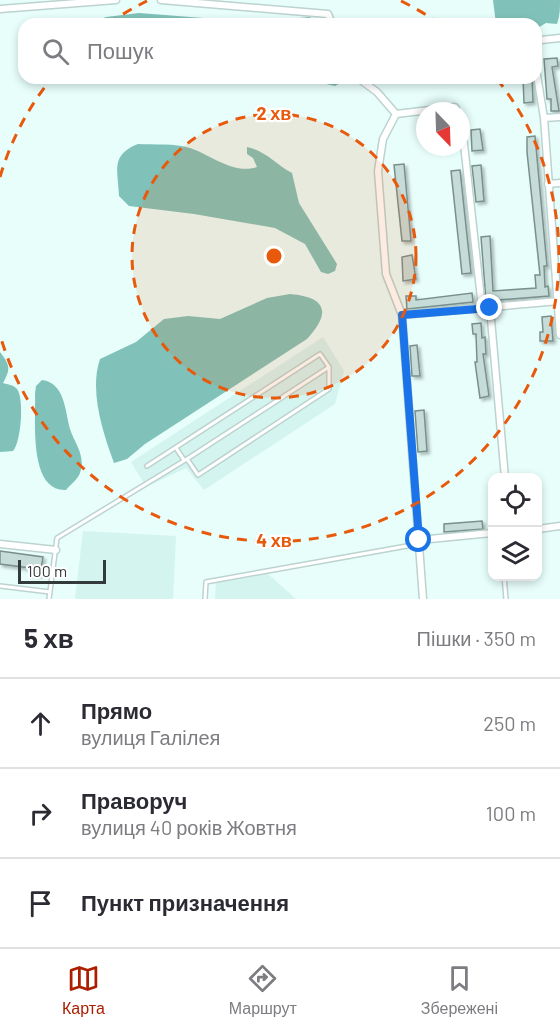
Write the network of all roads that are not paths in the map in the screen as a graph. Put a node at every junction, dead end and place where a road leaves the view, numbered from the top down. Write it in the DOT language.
graph roads {
  1 [pos="116,0"];
  2 [pos="161,0"];
  3 [pos="2,9"];
  4 [pos="330,18"];
  5 [pos="560,38"];
  6 [pos="542,40"];
  7 [pos="366,84"];
  8 [pos="538,84"];
  9 [pos="416,112"];
  10 [pos="396,114"];
  11 [pos="560,117"];
  12 [pos="544,118"];
  13 [pos="465,156"];
  14 [pos="560,183"];
  15 [pos="548,184"];
  16 [pos="557,245"];
  17 [pos="559,301"];
  18 [pos="482,308"];
  19 [pos="490,308"];
  20 [pos="402,315"];
  21 [pos="560,335"];
  22 [pos="329,367"];
  23 [pos="176,448"];
  24 [pos="186,460"];
  25 [pos="147,466"];
  26 [pos="505,473"];
  27 [pos="560,526"];
  28 [pos="542,528"];
  29 [pos="488,533"];
  30 [pos="418,542"];
  31 [pos="0,544"];
  32 [pos="56,550"];
  33 [pos="504,581"];
  34 [pos="0,586"];
  35 [pos="50,592"];
  36 [pos="50,599"];
  37 [pos="205,599"];
  38 [pos="423,599"];
  39 [pos="506,599"];
  1 -- 3 [label="street"];
  2 -- 4 [label="street"];
  5 -- 6 [label="street"];
  7 -- 10 [label="street"];
  8 -- 12 [label="street"];
  9 -- 10 [label="street"];
  10 -- 20 [label="street"];
  11 -- 12 [label="street"];
  12 -- 15 [label="street"];
  13 -- 18 [label="street"];
  14 -- 15 [label="street"];
  15 -- 16 [label="street"];
  16 -- 17 [label="street"];
  17 -- 19 [label="street"];
  17 -- 21 [label="street"];
  18 -- 19 [label="street"];
  18 -- 20 [label="street"];
  19 -- 26 [label="street"];
  20 -- 30 [label="street"];
  22 -- 23 [label="lane"];
  22 -- 24 [label="lane"];
  22 -- 24 [label="lane"];
  23 -- 24 [label="lane"];
  23 -- 25 [label="lane"];
  24 -- 32 [label="lane"];
  27 -- 28 [label="street"];
  29 -- 30 [label="street"];
  30 -- 37 [label="lane"];
  30 -- 38 [label="street"];
  31 -- 32 [label="street"];
  32 -- 35 [label="lane"];
  33 -- 39 [label="lane"];
  34 -- 35 [label="lane"];
  35 -- 36 [label="lane"];
}
